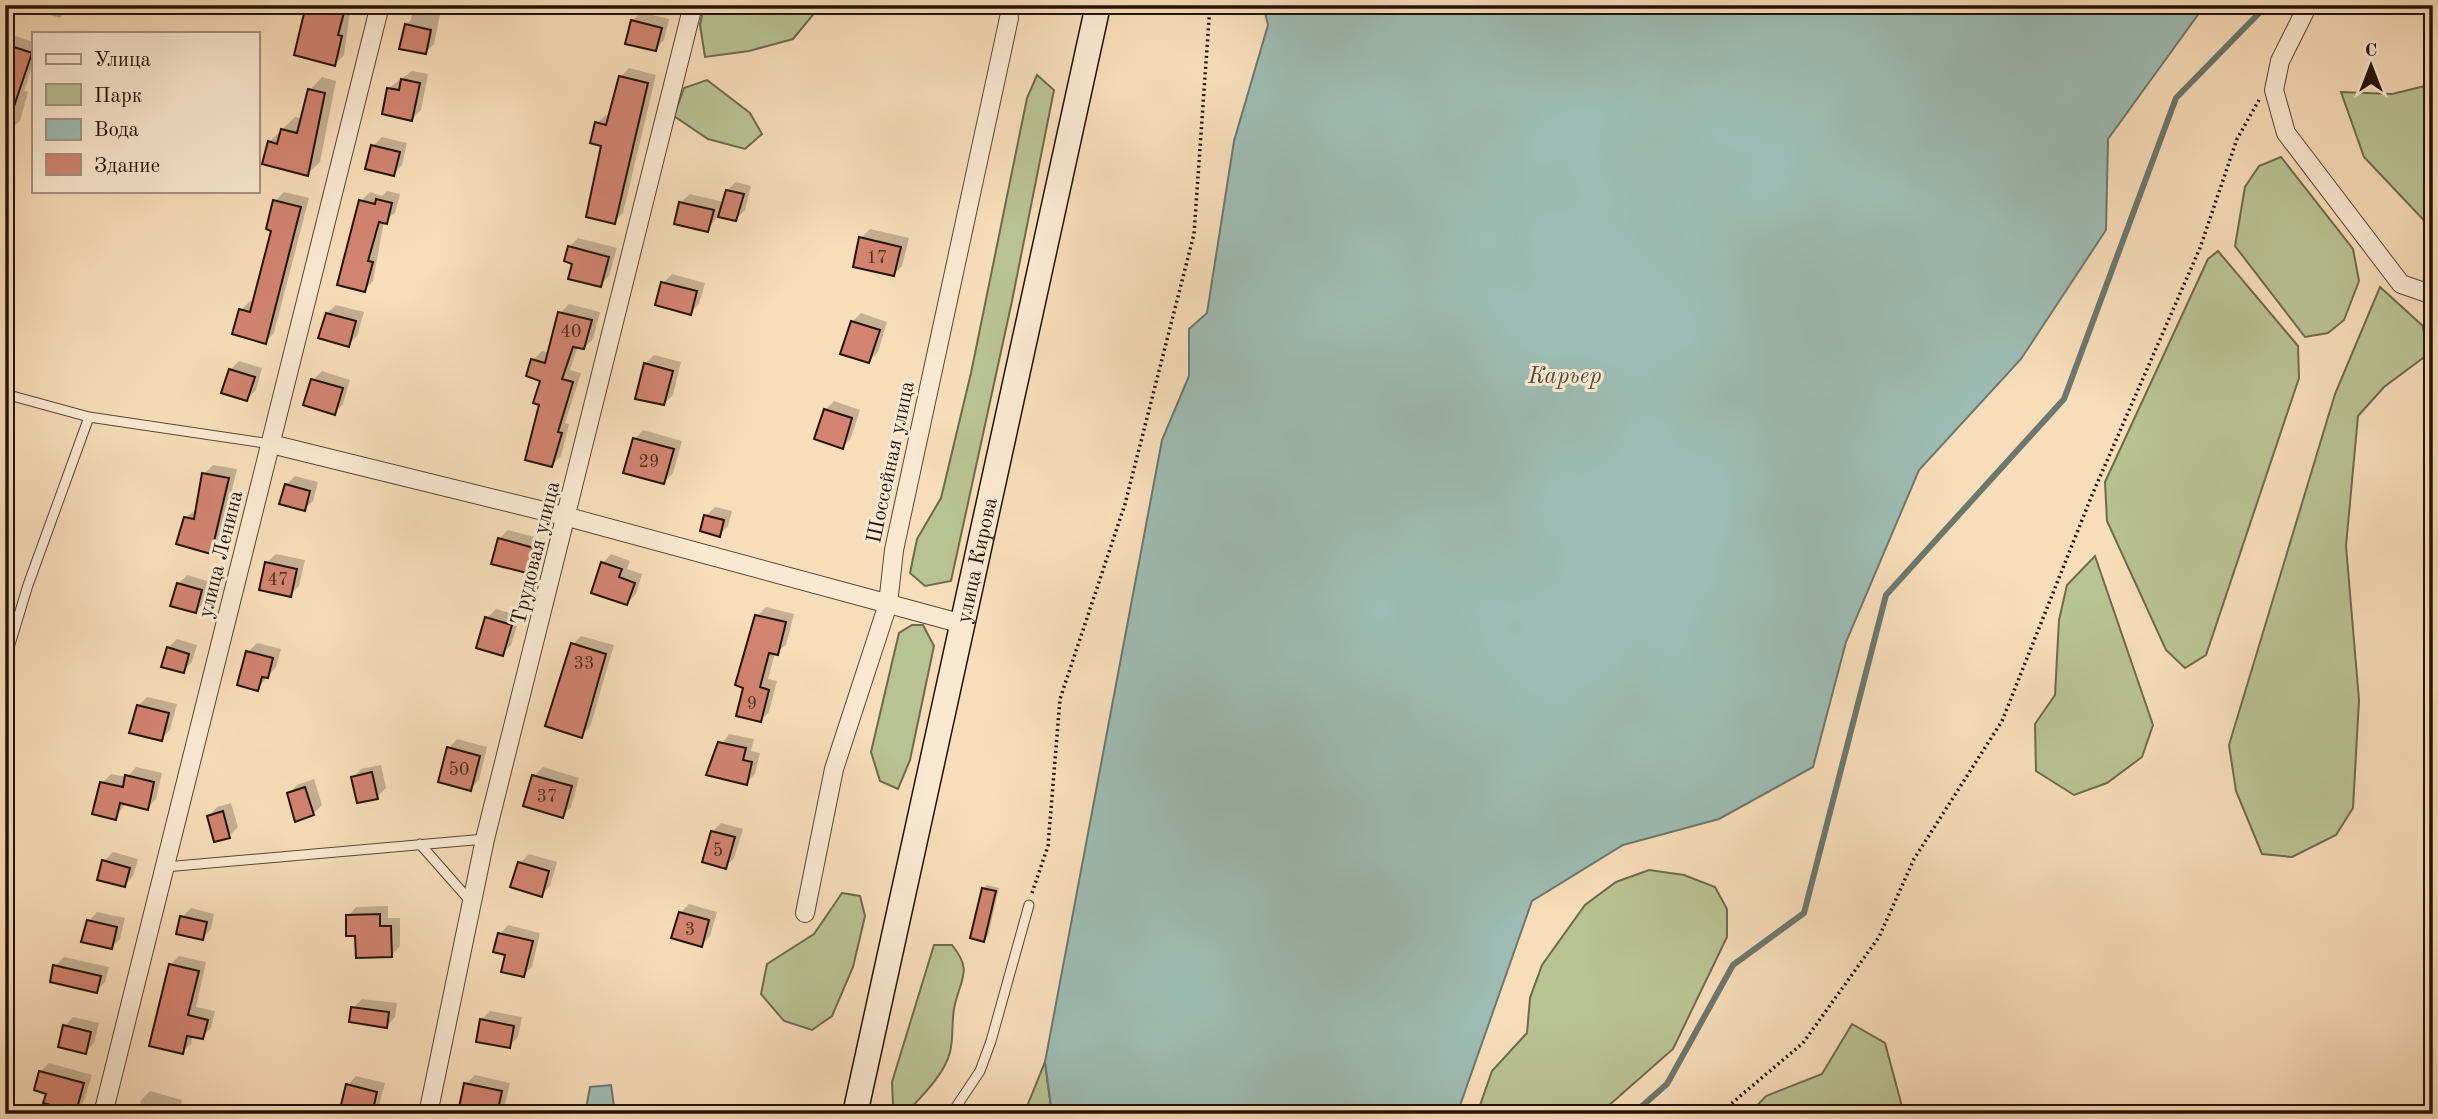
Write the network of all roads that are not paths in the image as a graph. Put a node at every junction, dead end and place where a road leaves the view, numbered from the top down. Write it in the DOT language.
graph roads {
  1 [pos="380,5"];
  2 [pos="692,5"];
  3 [pos="1098,5"];
  4 [pos="2308,5"];
  5 [pos="1009,18"];
  6 [pos="2433,295"];
  7 [pos="5,394"];
  8 [pos="89,416"];
  9 [pos="271,444"];
  10 [pos="568,517"];
  11 [pos="888,604"];
  12 [pos="963,624"];
  13 [pos="5,661"];
  14 [pos="485,839"];
  15 [pos="420,844"];
  16 [pos="164,867"];
  17 [pos="472,903"];
  18 [pos="1028,905"];
  19 [pos="805,913"];
  20 [pos="954,1110"];
  21 [pos="103,1114"];
  22 [pos="428,1114"];
  23 [pos="855,1114"];
  1 -- 9 [label="street, улица Ленина"];
  2 -- 10 [label="street, Трудовая улица"];
  3 -- 12 [label="main road, улица Кирова"];
  4 -- 6 [label="street"];
  5 -- 11 [label="street, Шоссейная улица"];
  7 -- 8 [label="lane"];
  8 -- 9 [label="lane"];
  8 -- 13 [label="lane"];
  9 -- 10 [label="street"];
  9 -- 16 [label="street, улица Ленина"];
  10 -- 11 [label="street"];
  10 -- 14 [label="street, Трудовая улица"];
  11 -- 12 [label="street"];
  11 -- 19 [label="street, Шоссейная улица"];
  12 -- 23 [label="main road, улица Кирова"];
  14 -- 15 [label="lane"];
  14 -- 17 [label="street, Трудовая улица"];
  15 -- 16 [label="lane"];
  15 -- 17 [label="lane"];
  16 -- 21 [label="street, улица Ленина"];
  17 -- 22 [label="street, Трудовая улица"];
  18 -- 20 [label="lane"];
}
